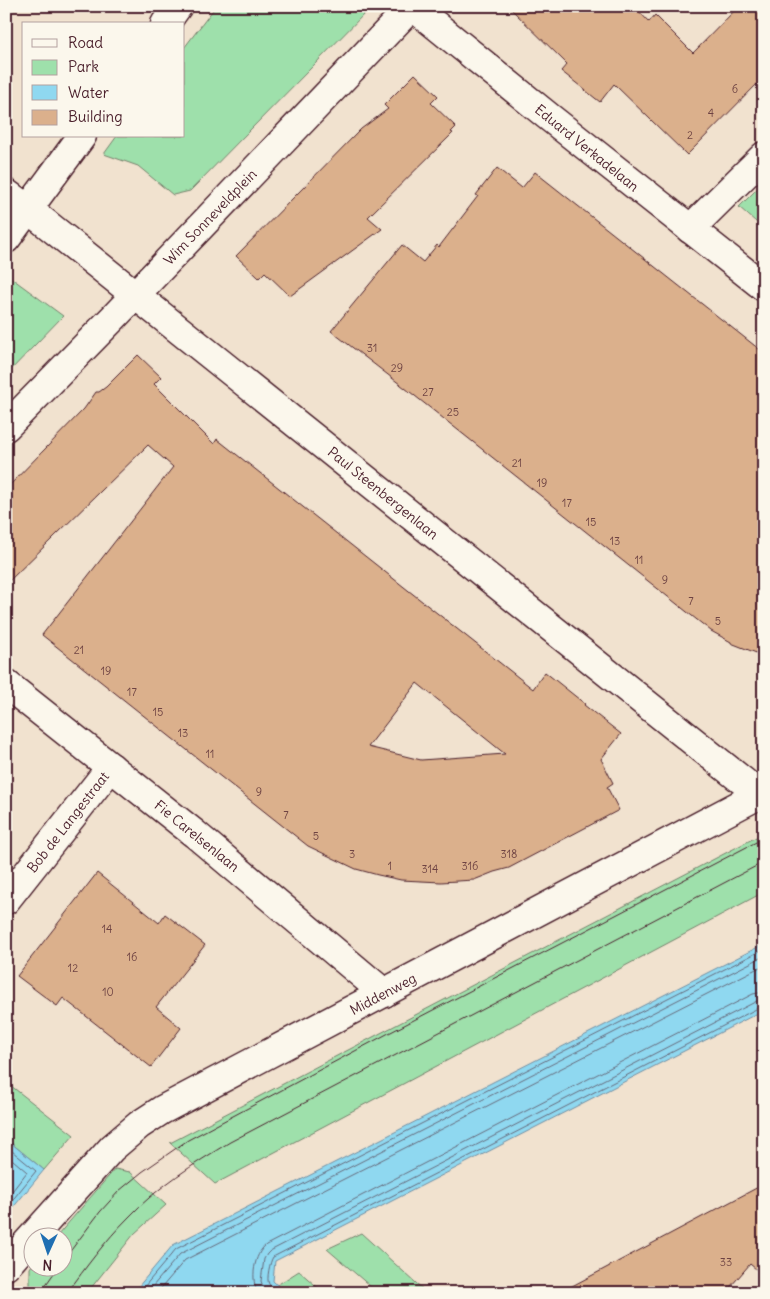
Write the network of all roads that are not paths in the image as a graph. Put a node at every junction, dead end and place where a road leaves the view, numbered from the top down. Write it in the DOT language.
graph roads {
  1 [pos="178,6"];
  2 [pos="412,6"];
  3 [pos="166,22"];
  4 [pos="81,138"];
  5 [pos="764,156"];
  6 [pos="6,193"];
  7 [pos="28,209"];
  8 [pos="690,229"];
  9 [pos="6,239"];
  10 [pos="764,287"];
  11 [pos="135,295"];
  12 [pos="6,427"];
  13 [pos="6,684"];
  14 [pos="111,768"];
  15 [pos="761,793"];
  16 [pos="6,900"];
  17 [pos="384,993"];
  18 [pos="6,1266"];
  1 -- 3 [label="street"];
  2 -- 8 [label="street, Eduard Verkadelaan"];
  2 -- 11 [label="street, Wim Sonneveldplein"];
  4 -- 7 [label="street"];
  5 -- 8 [label="street"];
  6 -- 7 [label="street, Paul Steenbergenlaan"];
  7 -- 9 [label="street"];
  7 -- 11 [label="street, Paul Steenbergenlaan"];
  8 -- 10 [label="street, Eduard Verkadelaan"];
  11 -- 12 [label="street, Wim Sonneveldplein"];
  11 -- 15 [label="street, Paul Steenbergenlaan"];
  13 -- 14 [label="street, Fie Carelsenlaan"];
  14 -- 16 [label="street, Bob de Langestraat"];
  14 -- 17 [label="street, Fie Carelsenlaan"];
  15 -- 17 [label="street, Middenweg"];
  17 -- 18 [label="street, Middenweg"];
}
